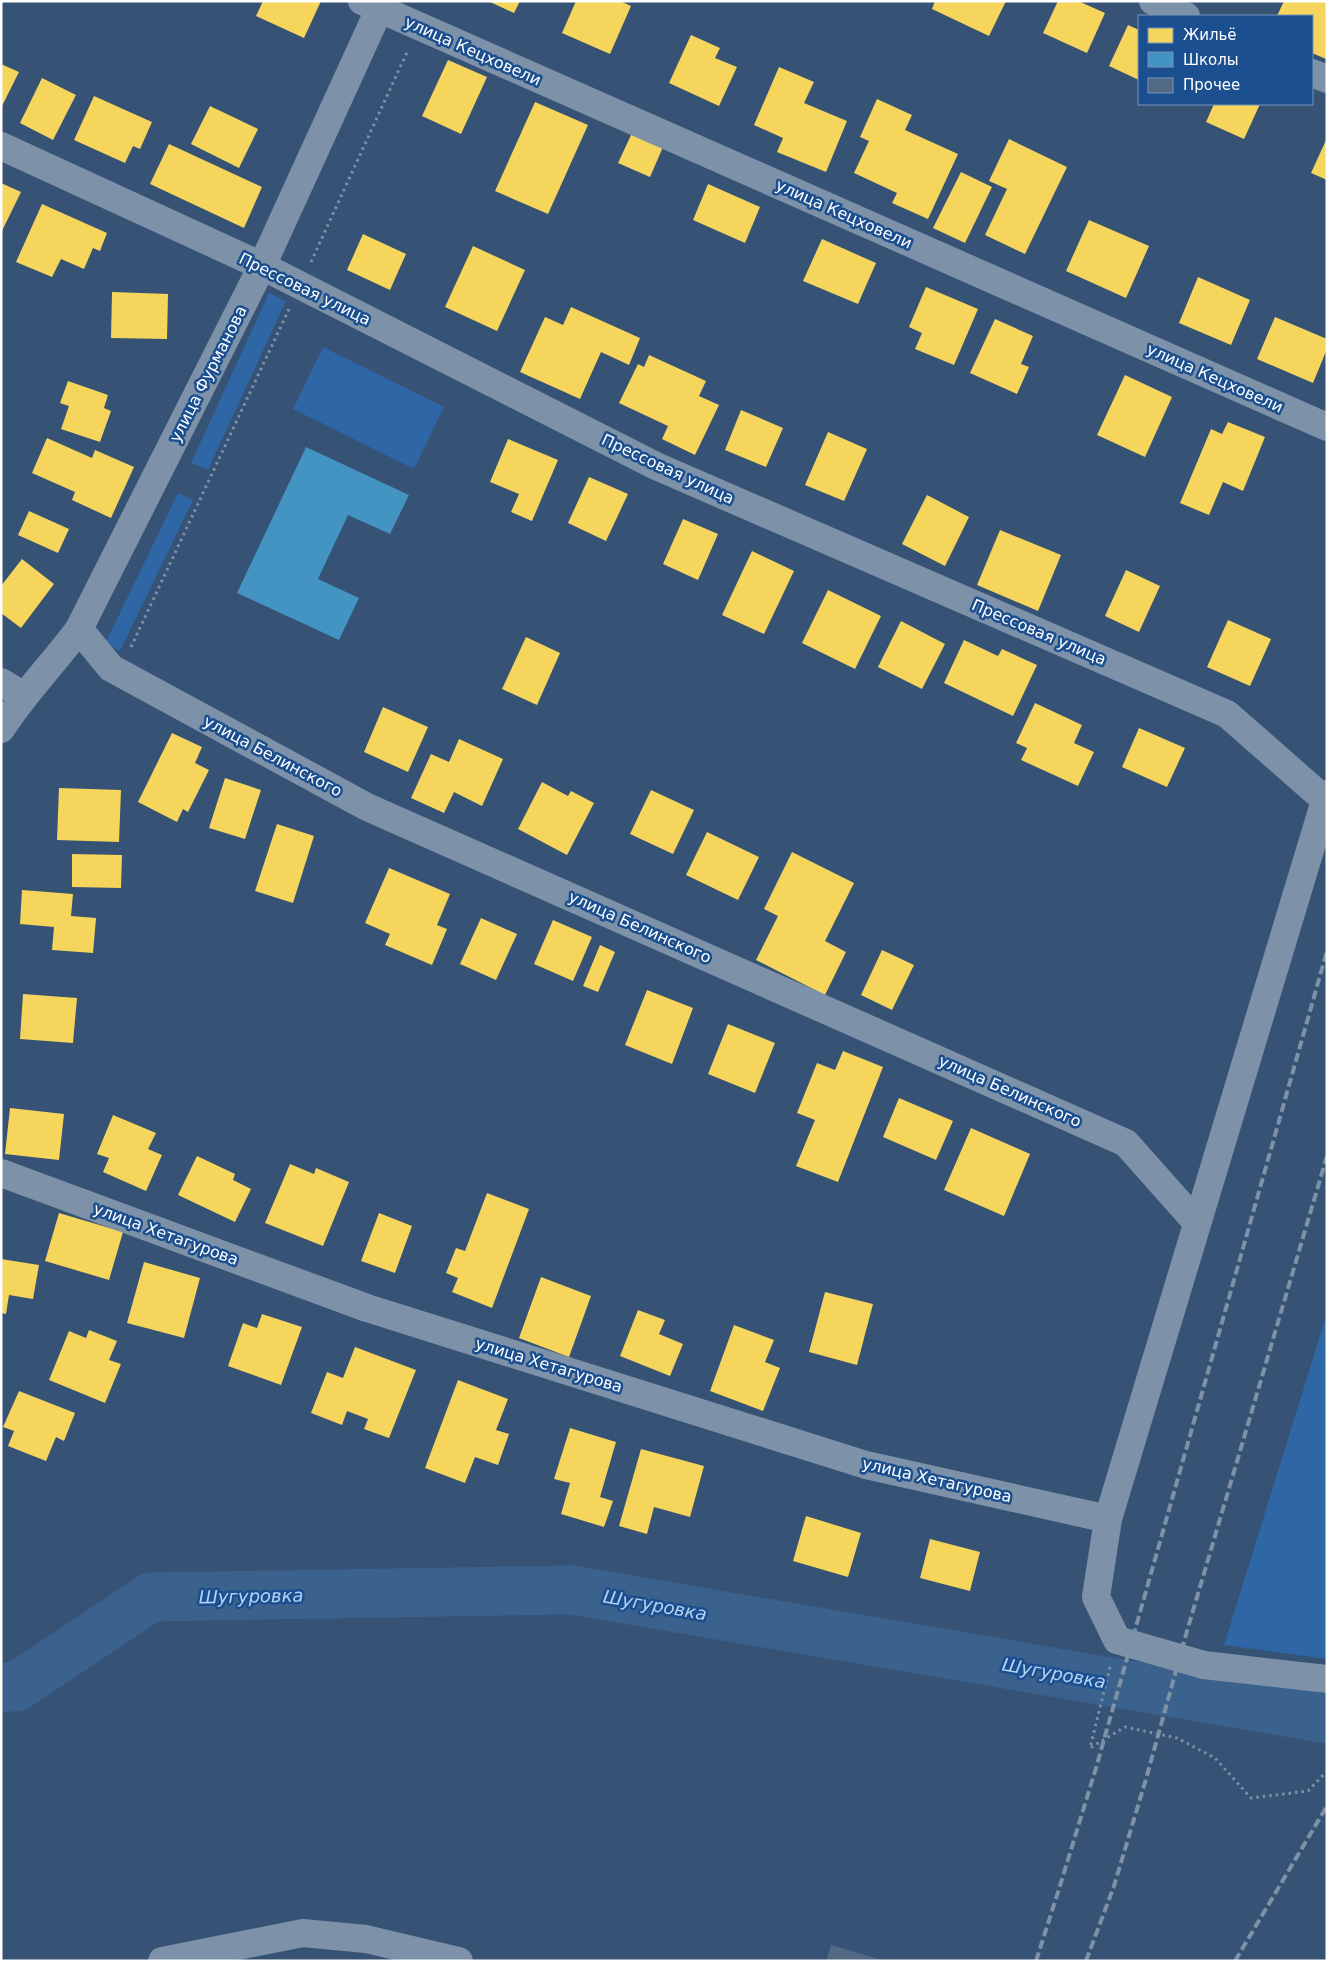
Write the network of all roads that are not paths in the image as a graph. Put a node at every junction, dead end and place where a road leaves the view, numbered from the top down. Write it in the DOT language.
graph roads {
  1 [pos="1153,1"];
  2 [pos="375,4"];
  3 [pos="1184,15"];
  4 [pos="1313,73"];
  5 [pos="1327,79"];
  6 [pos="1,146"];
  7 [pos="262,266"];
  8 [pos="1327,427"];
  9 [pos="79,629"];
  10 [pos="1,682"];
  11 [pos="24,696"];
  12 [pos="1,728"];
  13 [pos="1326,797"];
  14 [pos="1,1173"];
  15 [pos="1197,1224"];
  16 [pos="1108,1519"];
  17 [pos="1327,1679"];
  18 [pos="162,1961"];
  19 [pos="459,1961"];
  1 -- 3 [label="street"];
  2 -- 7 [label="street, улица Фурманова"];
  2 -- 8 [label="street, улица Кецховели"];
  4 -- 5 [label="street"];
  6 -- 7 [label="street, Прессовая улица"];
  7 -- 9 [label="street, улица Фурманова"];
  7 -- 13 [label="street, Прессовая улица"];
  9 -- 11 [label="street, улица Фурманова"];
  9 -- 15 [label="street, улица Белинского"];
  10 -- 11 [label="street"];
  11 -- 12 [label="street, улица Фурманова"];
  13 -- 15 [label="street"];
  14 -- 16 [label="street, улица Хетагурова"];
  15 -- 16 [label="street"];
  16 -- 17 [label="street"];
  18 -- 19 [label="street"];
}
